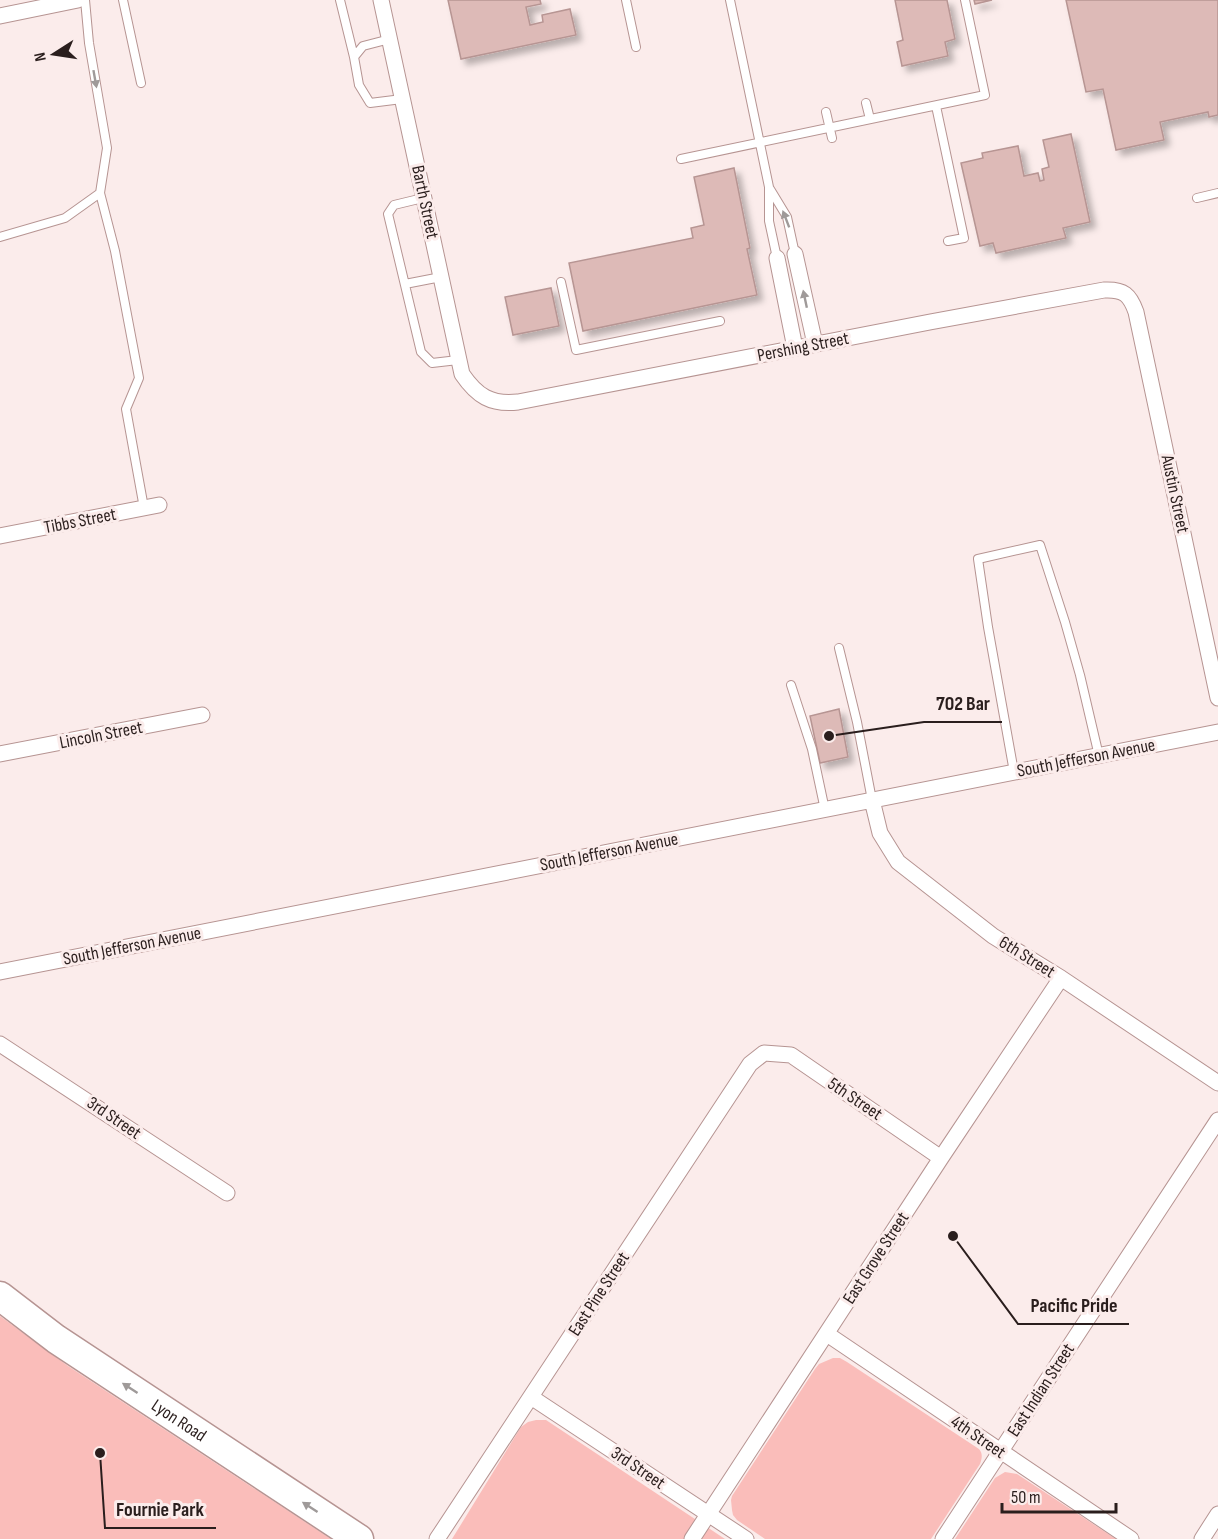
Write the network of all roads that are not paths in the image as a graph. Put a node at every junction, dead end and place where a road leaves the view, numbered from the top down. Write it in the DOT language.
graph roads {
  1 [pos="78,0"];
  2 [pos="85,0"];
  3 [pos="123,0"];
  4 [pos="340,0"];
  5 [pos="381,0"];
  6 [pos="626,0"];
  7 [pos="730,0"];
  8 [pos="965,0"];
  9 [pos="42,3"];
  10 [pos="0,16"];
  11 [pos="390,39"];
  12 [pos="636,47"];
  13 [pos="354,57"];
  14 [pos="141,83"];
  15 [pos="402,99"];
  16 [pos="866,103"];
  17 [pos="936,105"];
  18 [pos="826,112"];
  19 [pos="870,120"];
  20 [pos="829,128"];
  21 [pos="832,138"];
  22 [pos="759,142"];
  23 [pos="681,159"];
  24 [pos="769,188"];
  25 [pos="100,193"];
  26 [pos="1218,193"];
  27 [pos="423,198"];
  28 [pos="1197,198"];
  29 [pos="1,238"];
  30 [pos="948,241"];
  31 [pos="795,254"];
  32 [pos="777,258"];
  33 [pos="441,277"];
  34 [pos="561,282"];
  35 [pos="405,284"];
  36 [pos="1124,293"];
  37 [pos="720,321"];
  38 [pos="815,344"];
  39 [pos="795,348"];
  40 [pos="458,360"];
  41 [pos="483,397"];
  42 [pos="159,505"];
  43 [pos="144,508"];
  44 [pos="0,536"];
  45 [pos="838,648"];
  46 [pos="790,685"];
  47 [pos="1218,698"];
  48 [pos="202,715"];
  49 [pos="1218,732"];
  50 [pos="0,754"];
  51 [pos="1099,756"];
  52 [pos="1014,772"];
  53 [pos="872,800"];
  54 [pos="825,810"];
  55 [pos="0,972"];
  56 [pos="1060,978"];
  57 [pos="0,1044"];
  58 [pos="764,1053"];
  59 [pos="1218,1083"];
  60 [pos="1218,1120"];
  61 [pos="941,1158"];
  62 [pos="227,1193"];
  63 [pos="0,1296"];
  64 [pos="827,1334"];
  65 [pos="531,1397"];
  66 [pos="999,1452"];
  67 [pos="1218,1514"];
  68 [pos="708,1515"];
  69 [pos="359,1539"];
  70 [pos="438,1539"];
  71 [pos="692,1539"];
  72 [pos="746,1539"];
  73 [pos="943,1539"];
  74 [pos="1131,1539"];
  75 [pos="1202,1539"];
  1 -- 9 [label="street"];
  2 -- 25 [label="lane, one-way"];
  3 -- 14 [label="lane"];
  4 -- 13 [label="lane"];
  5 -- 11 [label="street, Barth Street"];
  6 -- 12 [label="lane"];
  7 -- 22 [label="lane"];
  8 -- 17 [label="lane"];
  9 -- 10 [label="street"];
  11 -- 13 [label="lane"];
  11 -- 15 [label="street, Barth Street"];
  13 -- 15 [label="lane"];
  15 -- 27 [label="street, Barth Street"];
  16 -- 19 [label="lane"];
  17 -- 19 [label="lane"];
  17 -- 30 [label="lane"];
  18 -- 20 [label="lane"];
  19 -- 20 [label="lane"];
  20 -- 21 [label="lane"];
  20 -- 22 [label="lane"];
  22 -- 23 [label="lane"];
  22 -- 24 [label="lane"];
  31 -- 24 [label="lane, one-way"];
  24 -- 32 [label="lane"];
  25 -- 29 [label="lane"];
  25 -- 43 [label="lane"];
  26 -- 28 [label="lane"];
  27 -- 33 [label="street, Barth Street"];
  27 -- 35 [label="lane"];
  38 -- 31 [label="street, one-way"];
  32 -- 39 [label="street"];
  33 -- 35 [label="lane"];
  33 -- 40 [label="street, Barth Street"];
  34 -- 37 [label="lane"];
  35 -- 40 [label="lane"];
  36 -- 38 [label="street, Pershing Street"];
  36 -- 47 [label="street, Austin Street"];
  38 -- 39 [label="street, Pershing Street"];
  39 -- 41 [label="street, Pershing Street"];
  40 -- 41 [label="street, Barth Street"];
  42 -- 43 [label="street, Tibbs Street"];
  43 -- 44 [label="street, Tibbs Street"];
  45 -- 53 [label="lane"];
  46 -- 54 [label="lane"];
  48 -- 50 [label="street, Lincoln Street"];
  49 -- 51 [label="street, South Jefferson Avenue"];
  51 -- 52 [label="street, South Jefferson Avenue"];
  51 -- 52 [label="lane"];
  52 -- 53 [label="street, South Jefferson Avenue"];
  53 -- 54 [label="street, South Jefferson Avenue"];
  53 -- 56 [label="street, 6th Street"];
  54 -- 55 [label="street, South Jefferson Avenue"];
  56 -- 59 [label="street, 6th Street"];
  56 -- 61 [label="street, East Grove Street"];
  57 -- 62 [label="street, 3rd Street"];
  58 -- 61 [label="street, 5th Street"];
  58 -- 65 [label="street, East Pine Street"];
  60 -- 66 [label="street, East Indian Street"];
  61 -- 64 [label="street, East Grove Street"];
  69 -- 63 [label="highway, Lyon Road, one-way"];
  64 -- 66 [label="street, 4th Street"];
  64 -- 68 [label="street, East Grove Street"];
  65 -- 68 [label="street, 3rd Street"];
  65 -- 70 [label="street, East Pine Street"];
  66 -- 73 [label="street, East Indian Street"];
  66 -- 74 [label="street, 4th Street"];
  67 -- 75 [label="street"];
  68 -- 71 [label="street, East Grove Street"];
  68 -- 72 [label="street, 3rd Street"];
}
